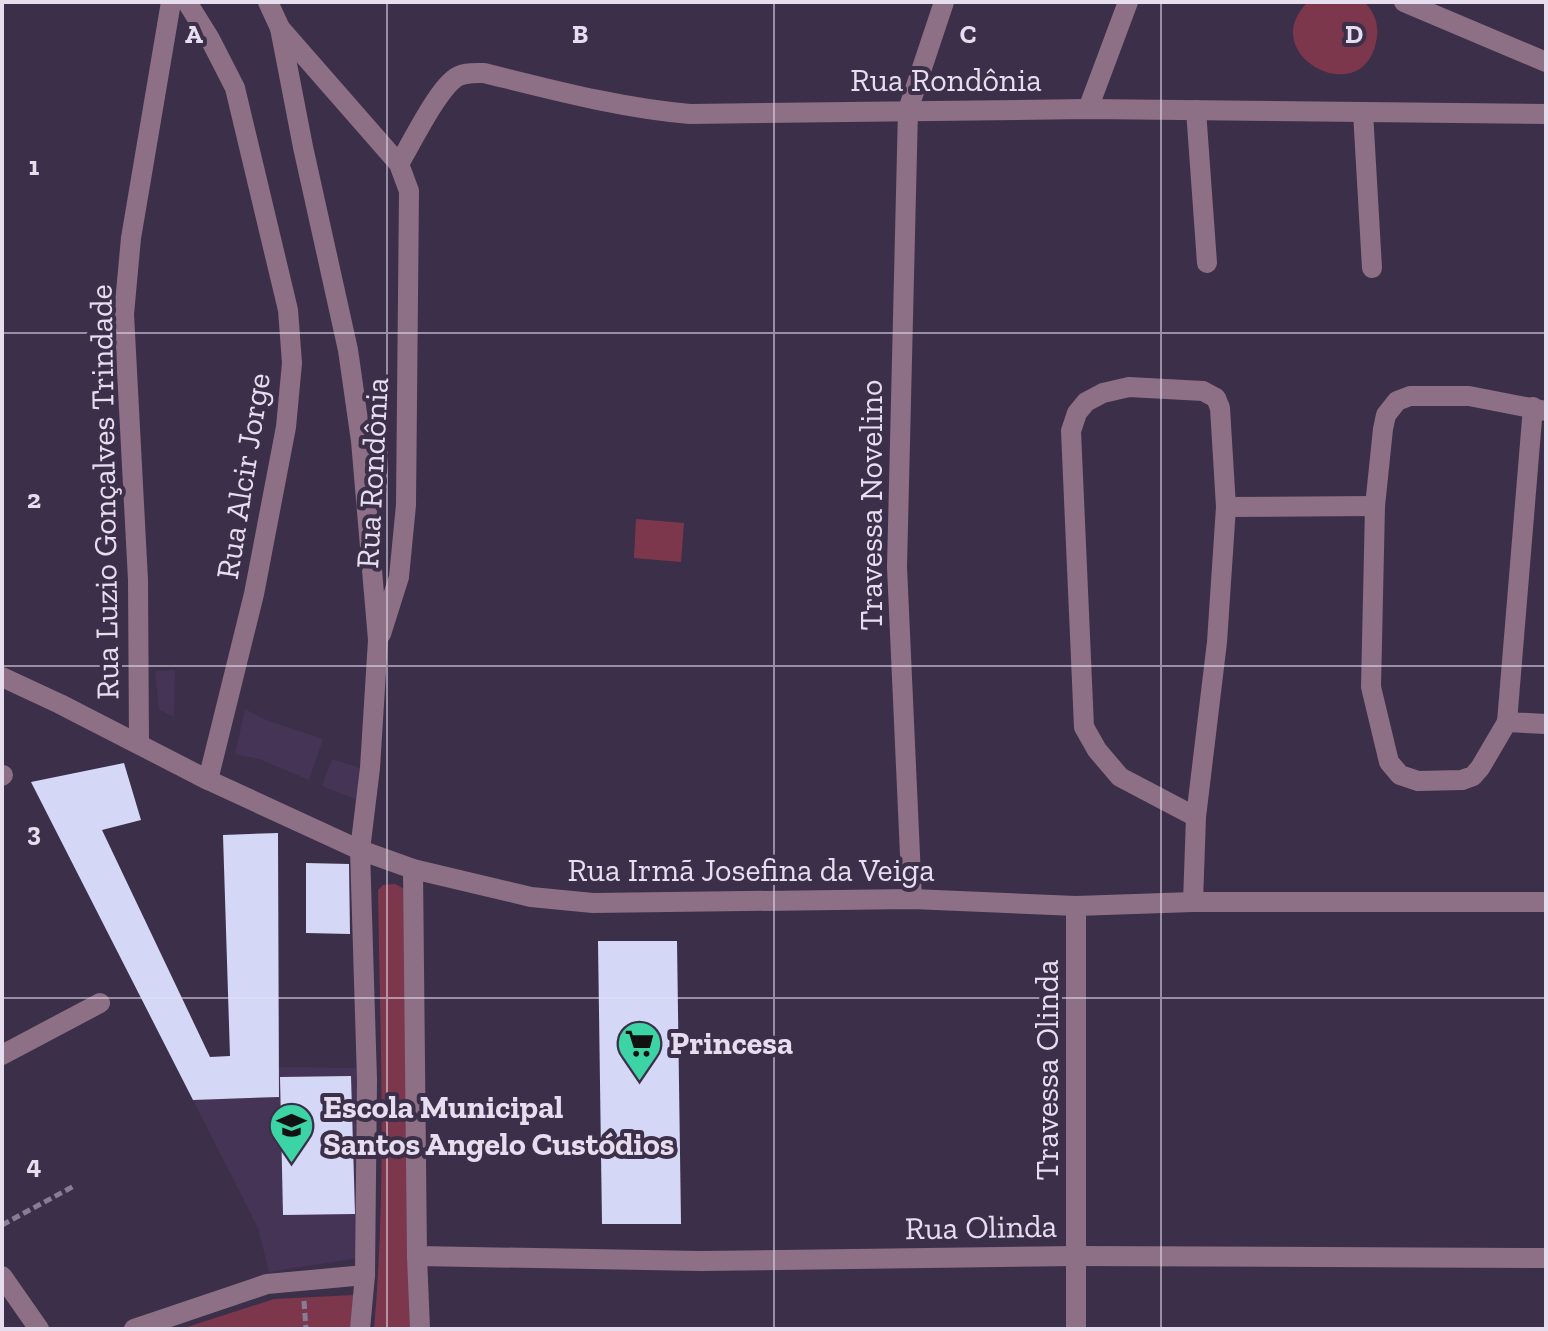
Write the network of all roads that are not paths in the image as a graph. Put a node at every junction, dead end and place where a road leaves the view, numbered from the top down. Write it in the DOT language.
graph roads {
  1 [pos="171,2"];
  2 [pos="187,2"];
  3 [pos="268,2"];
  4 [pos="944,2"];
  5 [pos="1128,2"];
  6 [pos="1404,2"];
  7 [pos="280,28"];
  8 [pos="1546,62"];
  9 [pos="1088,109"];
  10 [pos="908,110"];
  11 [pos="1196,110"];
  12 [pos="1363,112"];
  13 [pos="1546,114"];
  14 [pos="399,164"];
  15 [pos="1207,263"];
  16 [pos="1372,268"];
  17 [pos="1540,409"];
  18 [pos="1375,506"];
  19 [pos="1226,507"];
  20 [pos="378,640"];
  21 [pos="2,677"];
  22 [pos="1507,722"];
  23 [pos="1546,724"];
  24 [pos="139,744"];
  25 [pos="208,780"];
  26 [pos="1196,817"];
  27 [pos="360,850"];
  28 [pos="413,869"];
  29 [pos="912,899"];
  30 [pos="1193,902"];
  31 [pos="1546,902"];
  32 [pos="1076,906"];
  33 [pos="100,1003"];
  34 [pos="2,1055"];
  35 [pos="417,1256"];
  36 [pos="1077,1256"];
  37 [pos="1546,1258"];
  38 [pos="365,1275"];
  39 [pos="2,1276"];
  40 [pos="39,1329"];
  41 [pos="134,1329"];
  42 [pos="360,1329"];
  43 [pos="420,1329"];
  44 [pos="1076,1329"];
  1 -- 24 [label="street, Rua Luzio Gonçalves Trindade"];
  2 -- 25 [label="street, Rua Alcir Jorge"];
  3 -- 7 [label="street, Rua Rondônia"];
  4 -- 10 [label="street, Travessa Novelino"];
  5 -- 9 [label="street"];
  6 -- 8 [label="street"];
  7 -- 14 [label="street, Rua Rondônia"];
  7 -- 20 [label="street"];
  9 -- 10 [label="street, Rua Rondônia"];
  9 -- 11 [label="street, Rua Rondônia"];
  10 -- 14 [label="street, Rua Rondônia"];
  10 -- 29 [label="street, Travessa Novelino"];
  11 -- 12 [label="street, Rua Rondônia"];
  11 -- 15 [label="street"];
  12 -- 13 [label="street, Rua Rondônia"];
  12 -- 16 [label="street"];
  14 -- 20 [label="street, Rua Rondônia"];
  17 -- 18 [label="street"];
  17 -- 22 [label="street"];
  18 -- 19 [label="street"];
  18 -- 22 [label="street"];
  19 -- 26 [label="street"];
  19 -- 26 [label="street"];
  20 -- 27 [label="street"];
  21 -- 24 [label="street, Rua Irmã Josefina da Veiga"];
  22 -- 23 [label="street"];
  24 -- 25 [label="street, Rua Irmã Josefina da Veiga"];
  25 -- 27 [label="street, Rua Irmã Josefina da Veiga"];
  26 -- 30 [label="street"];
  27 -- 28 [label="street, Rua Irmã Josefina da Veiga"];
  27 -- 38 [label="street"];
  28 -- 29 [label="street, Rua Irmã Josefina da Veiga"];
  28 -- 35 [label="street"];
  29 -- 32 [label="street, Rua Irmã Josefina da Veiga"];
  30 -- 31 [label="street, Rua Irmã Josefina da Veiga"];
  30 -- 32 [label="street, Rua Irmã Josefina da Veiga"];
  32 -- 36 [label="street, Travessa Olinda"];
  33 -- 34 [label="street"];
  35 -- 36 [label="street, Rua Olinda"];
  35 -- 43 [label="street"];
  36 -- 37 [label="street, Rua Olinda"];
  36 -- 44 [label="street, Travessa Olinda"];
  38 -- 41 [label="street"];
  38 -- 42 [label="street"];
  39 -- 40 [label="street"];
}
